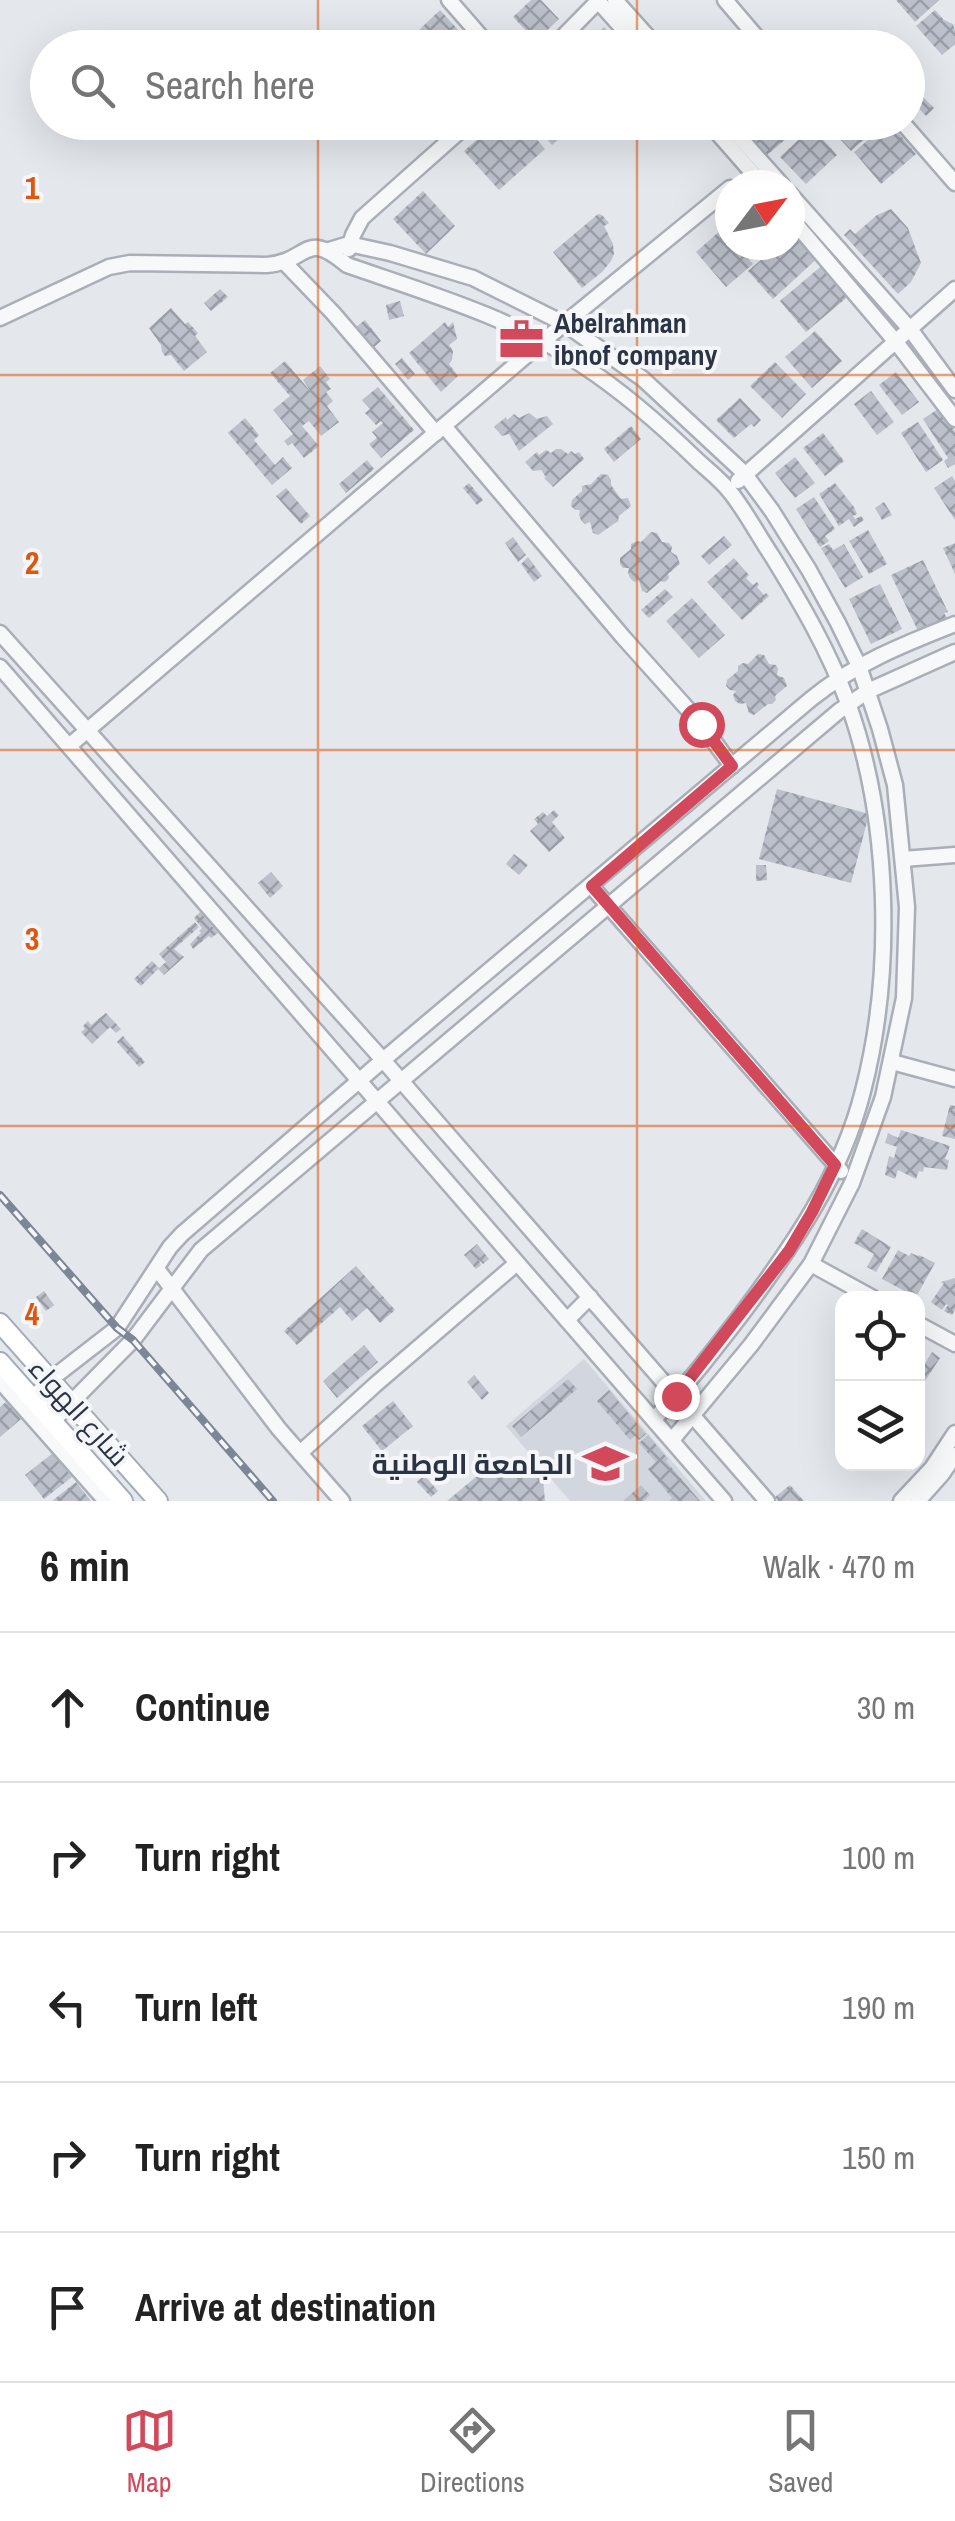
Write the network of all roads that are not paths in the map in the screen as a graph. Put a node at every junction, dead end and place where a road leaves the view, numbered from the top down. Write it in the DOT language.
graph roads {
  1 [pos="449,0"];
  2 [pos="599,0"];
  3 [pos="615,0"];
  4 [pos="724,0"];
  5 [pos="475,30"];
  6 [pos="570,30"];
  7 [pos="625,30"];
  8 [pos="642,30"];
  9 [pos="750,30"];
  10 [pos="449,140"];
  11 [pos="728,140"];
  12 [pos="738,140"];
  13 [pos="917,140"];
  14 [pos="756,166"];
  15 [pos="751,170"];
  16 [pos="757,170"];
  17 [pos="761,170"];
  18 [pos="955,184"];
  19 [pos="715,200"];
  20 [pos="805,211"];
  21 [pos="805,235"];
  22 [pos="349,244"];
  23 [pos="329,250"];
  24 [pos="284,262"];
  25 [pos="346,265"];
  26 [pos="955,289"];
  27 [pos="0,318"];
  28 [pos="565,324"];
  29 [pos="910,329"];
  30 [pos="542,342"];
  31 [pos="896,342"];
  32 [pos="955,390"];
  33 [pos="955,419"];
  34 [pos="440,430"];
  35 [pos="744,473"];
  36 [pos="730,492"];
  37 [pos="955,624"];
  38 [pos="0,633"];
  39 [pos="955,652"];
  40 [pos="859,666"];
  41 [pos="0,667"];
  42 [pos="837,678"];
  43 [pos="868,691"];
  44 [pos="848,704"];
  45 [pos="88,728"];
  46 [pos="69,746"];
  47 [pos="732,766"];
  48 [pos="955,855"];
  49 [pos="903,859"];
  50 [pos="592,886"];
  51 [pos="609,907"];
  52 [pos="382,1060"];
  53 [pos="892,1062"];
  54 [pos="955,1079"];
  55 [pos="359,1081"];
  56 [pos="400,1082"];
  57 [pos="376,1103"];
  58 [pos="835,1165"];
  59 [pos="852,1183"];
  60 [pos="517,1262"];
  61 [pos="811,1264"];
  62 [pos="157,1269"];
  63 [pos="172,1287"];
  64 [pos="859,1291"];
  65 [pos="590,1298"];
  66 [pos="567,1320"];
  67 [pos="0,1323"];
  68 [pos="925,1328"];
  69 [pos="955,1344"];
  70 [pos="0,1362"];
  71 [pos="0,1380"];
  72 [pos="50,1380"];
  73 [pos="676,1396"];
  74 [pos="32,1398"];
  75 [pos="72,1403"];
  76 [pos="693,1416"];
  77 [pos="654,1419"];
  78 [pos="52,1422"];
  79 [pos="955,1433"];
  80 [pos="672,1440"];
  81 [pos="300,1453"];
  82 [pos="955,1455"];
  83 [pos="943,1475"];
  84 [pos="106,1501"];
  85 [pos="123,1501"];
  86 [pos="158,1501"];
  87 [pos="342,1501"];
  88 [pos="724,1501"];
  89 [pos="767,1501"];
  90 [pos="901,1501"];
  91 [pos="918,1501"];
  1 -- 5 [label="street"];
  2 -- 6 [label="street"];
  2 -- 7 [label="street"];
  3 -- 8 [label="street"];
  4 -- 9 [label="street"];
  10 -- 22 [label="street"];
  11 -- 14 [label="street"];
  12 -- 14 [label="street"];
  13 -- 18 [label="street"];
  14 -- 15 [label="street"];
  14 -- 16 [label="street"];
  14 -- 17 [label="street"];
  19 -- 28 [label="street"];
  20 -- 29 [label="street"];
  21 -- 31 [label="street"];
  22 -- 23 [label="street"];
  22 -- 25 [label="street"];
  22 -- 28 [label="street"];
  23 -- 24 [label="street"];
  23 -- 25 [label="street"];
  24 -- 27 [label="street"];
  24 -- 34 [label="street"];
  25 -- 30 [label="street"];
  26 -- 29 [label="street"];
  28 -- 30 [label="street"];
  28 -- 35 [label="street"];
  29 -- 31 [label="street"];
  29 -- 32 [label="street"];
  30 -- 34 [label="street"];
  30 -- 36 [label="street"];
  31 -- 33 [label="street"];
  31 -- 35 [label="street"];
  34 -- 45 [label="street"];
  34 -- 47 [label="street"];
  35 -- 36 [label="street"];
  35 -- 40 [label="street"];
  36 -- 42 [label="street"];
  37 -- 40 [label="street"];
  38 -- 45 [label="street"];
  39 -- 43 [label="street"];
  40 -- 42 [label="street"];
  40 -- 43 [label="street"];
  41 -- 46 [label="street"];
  42 -- 44 [label="street"];
  42 -- 47 [label="street"];
  43 -- 44 [label="street"];
  43 -- 49 [label="street"];
  44 -- 51 [label="street"];
  44 -- 58 [label="street"];
  45 -- 46 [label="street"];
  45 -- 52 [label="street"];
  46 -- 55 [label="street"];
  47 -- 50 [label="street"];
  48 -- 49 [label="street"];
  49 -- 53 [label="street"];
  50 -- 51 [label="street"];
  50 -- 52 [label="street"];
  51 -- 56 [label="street"];
  51 -- 58 [label="street"];
  52 -- 55 [label="street"];
  52 -- 56 [label="street"];
  53 -- 54 [label="street"];
  53 -- 59 [label="street"];
  55 -- 57 [label="street"];
  55 -- 62 [label="street"];
  56 -- 57 [label="street"];
  56 -- 65 [label="street"];
  57 -- 60 [label="street"];
  57 -- 63 [label="street"];
  58 -- 59 [label="street"];
  58 -- 73 [label="street"];
  59 -- 61 [label="street"];
  60 -- 66 [label="street"];
  60 -- 81 [label="street"];
  61 -- 64 [label="street"];
  61 -- 76 [label="street"];
  62 -- 63 [label="street"];
  62 -- 72 [label="street"];
  63 -- 75 [label="street"];
  63 -- 81 [label="street"];
  65 -- 66 [label="street"];
  65 -- 73 [label="street"];
  66 -- 77 [label="street"];
  67 -- 72 [label="main road, شارع الهواء"];
  68 -- 69 [label="street"];
  70 -- 74 [label="main road, شارع الهواء"];
  71 -- 84 [label="street"];
  72 -- 74 [label="street"];
  72 -- 75 [label="main road, شارع الهواء"];
  73 -- 76 [label="street"];
  73 -- 77 [label="street"];
  74 -- 78 [label="main road, شارع الهواء"];
  75 -- 78 [label="street"];
  75 -- 86 [label="main road, شارع الهواء"];
  76 -- 80 [label="street"];
  76 -- 89 [label="street"];
  77 -- 80 [label="street"];
  78 -- 85 [label="main road, شارع الهواء"];
  79 -- 83 [label="street"];
  80 -- 88 [label="street"];
  81 -- 87 [label="street"];
  82 -- 83 [label="street"];
  83 -- 90 [label="street"];
  83 -- 91 [label="street"];
}
